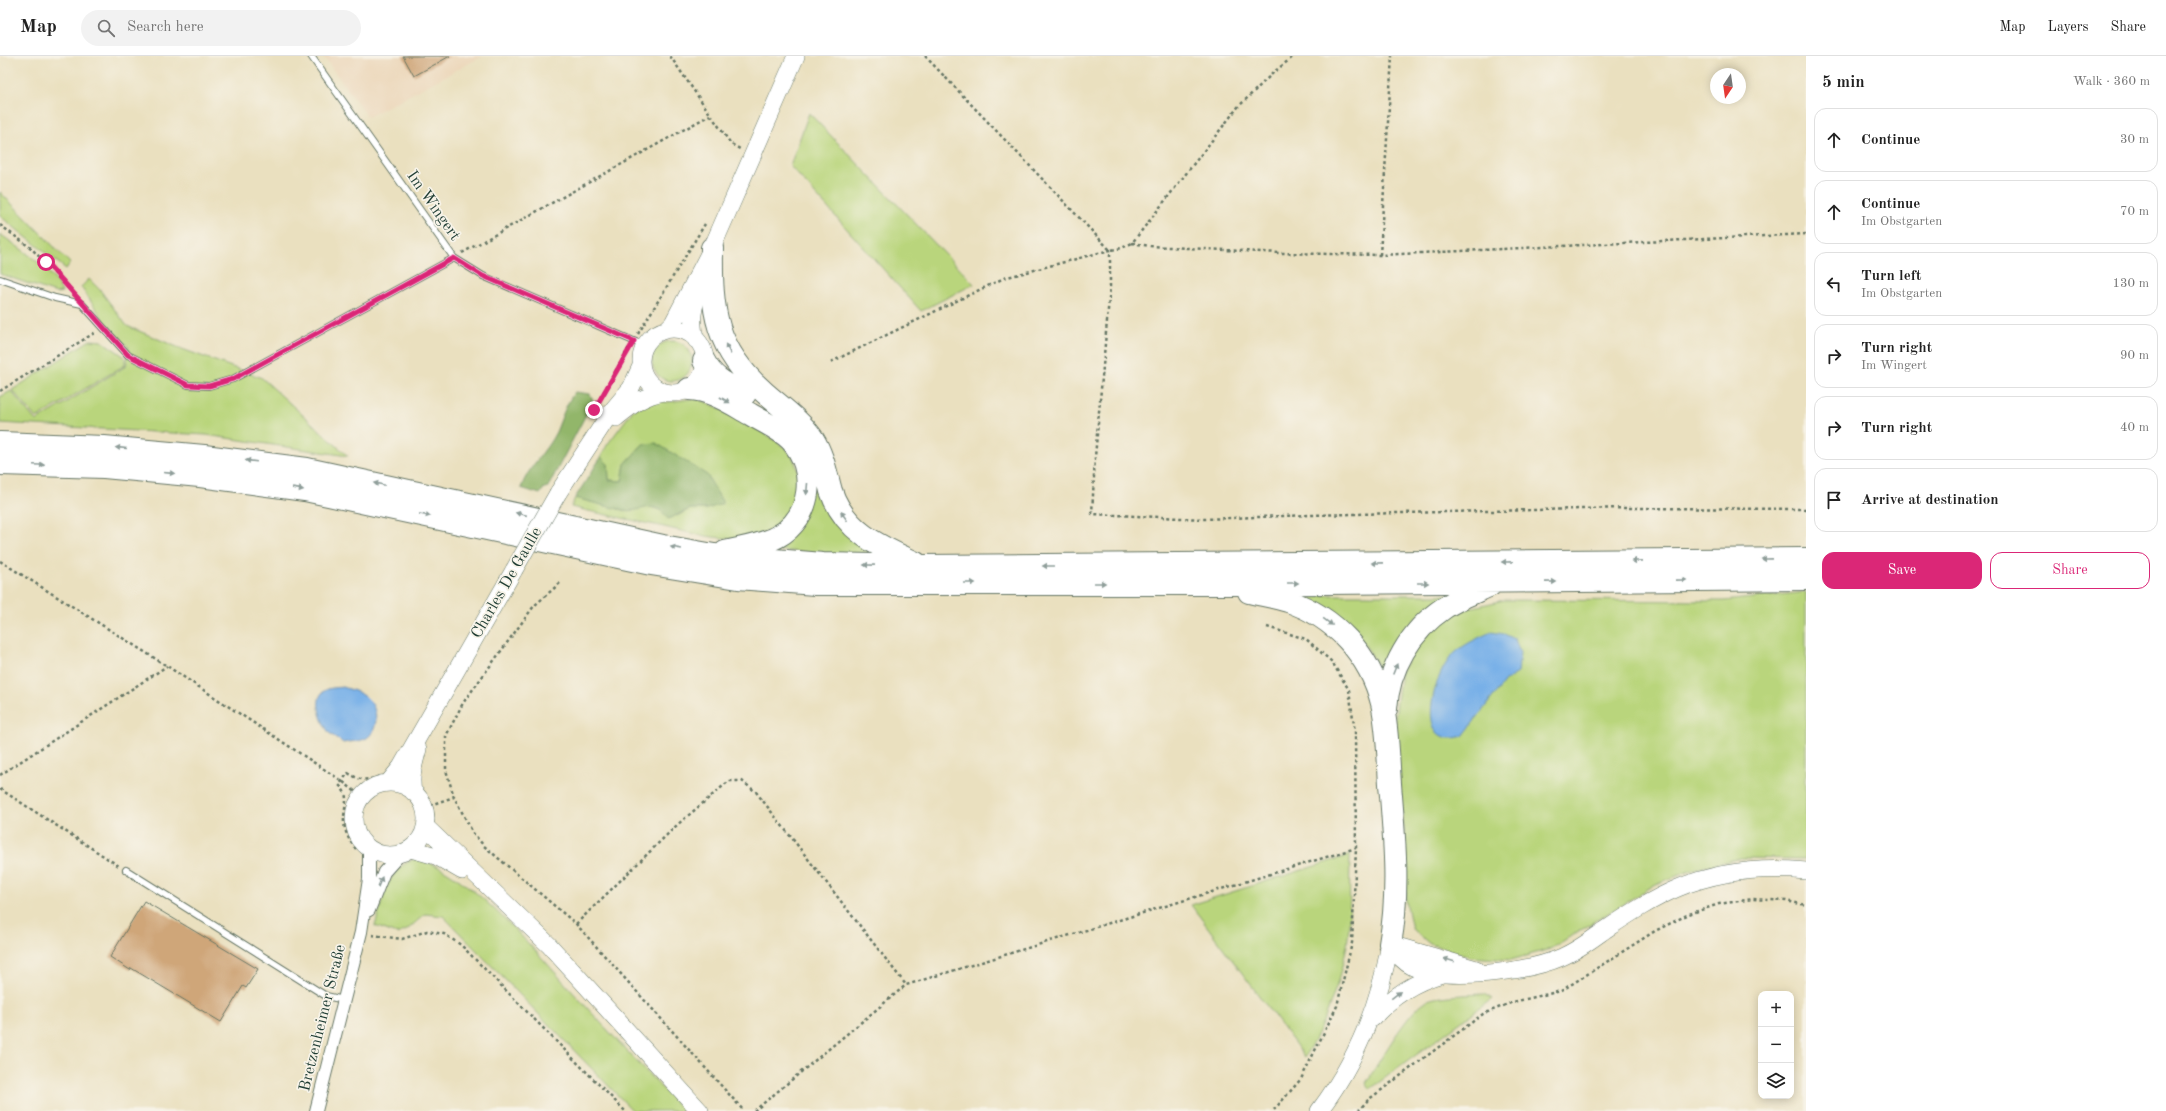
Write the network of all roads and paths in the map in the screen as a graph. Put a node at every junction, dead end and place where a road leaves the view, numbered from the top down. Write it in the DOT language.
graph roads {
  1 [pos="311,56"];
  2 [pos="670,56"];
  3 [pos="796,56"];
  4 [pos="925,56"];
  5 [pos="1294,56"];
  6 [pos="1392,56"];
  7 [pos="710,115"];
  8 [pos="753,155"];
  9 [pos="708,218"];
  10 [pos="0,225"];
  11 [pos="1806,234"];
  12 [pos="1132,243"];
  13 [pos="712,248"];
  14 [pos="1110,250"];
  15 [pos="1380,255"];
  16 [pos="454,258"];
  17 [pos="0,279"];
  18 [pos="82,304"];
  19 [pos="103,328"];
  20 [pos="666,330"];
  21 [pos="696,340"];
  22 [pos="639,343"];
  23 [pos="704,361"];
  24 [pos="831,362"];
  25 [pos="642,366"];
  26 [pos="689,389"];
  27 [pos="0,391"];
  28 [pos="664,392"];
  29 [pos="598,403"];
  30 [pos="793,418"];
  31 [pos="591,442"];
  32 [pos="0,443"];
  33 [pos="0,464"];
  34 [pos="1806,509"];
  35 [pos="714,555"];
  36 [pos="1806,559"];
  37 [pos="0,561"];
  38 [pos="922,566"];
  39 [pos="1806,579"];
  40 [pos="1498,582"];
  41 [pos="560,583"];
  42 [pos="1212,584"];
  43 [pos="1267,627"];
  44 [pos="167,666"];
  45 [pos="1385,720"];
  46 [pos="425,726"];
  47 [pos="0,774"];
  48 [pos="384,780"];
  49 [pos="342,781"];
  50 [pos="0,789"];
  51 [pos="413,792"];
  52 [pos="362,797"];
  53 [pos="454,797"];
  54 [pos="424,807"];
  55 [pos="426,827"];
  56 [pos="1356,848"];
  57 [pos="364,851"];
  58 [pos="406,851"];
  59 [pos="126,870"];
  60 [pos="1806,870"];
  61 [pos="497,894"];
  62 [pos="1806,905"];
  63 [pos="576,924"];
  64 [pos="361,932"];
  65 [pos="1390,944"];
  66 [pos="1486,972"];
  67 [pos="1443,974"];
  68 [pos="906,985"];
  69 [pos="344,1000"];
  70 [pos="1368,1022"];
  71 [pos="316,1111"];
  72 [pos="625,1111"];
  73 [pos="700,1111"];
  74 [pos="744,1111"];
  75 [pos="754,1111"];
  76 [pos="1272,1111"];
  77 [pos="1319,1111"];
  78 [pos="1358,1111"];
  1 -- 16 [label="lane, Im Wingert"];
  2 -- 7 [label="path"];
  3 -- 8 [label="street"];
  4 -- 14 [label="path"];
  5 -- 12 [label="path"];
  6 -- 15 [label="path"];
  7 -- 8 [label="path"];
  7 -- 16 [label="path"];
  8 -- 13 [label="street"];
  9 -- 22 [label="path"];
  10 -- 18 [label="path"];
  11 -- 15 [label="path"];
  12 -- 14 [label="path"];
  12 -- 15 [label="path"];
  13 -- 20 [label="street"];
  13 -- 21 [label="street"];
  30 -- 13 [label="highway, one-way"];
  14 -- 24 [label="path"];
  14 -- 34 [label="path"];
  16 -- 19 [label="lane"];
  16 -- 22 [label="lane, Im Wingert"];
  17 -- 18 [label="lane"];
  18 -- 19 [label="lane"];
  19 -- 27 [label="path"];
  20 -- 21 [label="street"];
  20 -- 22 [label="street"];
  21 -- 23 [label="street"];
  22 -- 25 [label="street"];
  22 -- 29 [label="path"];
  23 -- 26 [label="street"];
  23 -- 30 [label="highway"];
  25 -- 28 [label="street"];
  25 -- 31 [label="street, Charles De Gaulle"];
  26 -- 28 [label="street"];
  26 -- 35 [label="highway, one-way"];
  28 -- 31 [label="street, Charles De Gaulle"];
  38 -- 30 [label="highway, one-way"];
  31 -- 46 [label="street, Charles De Gaulle, bridge"];
  35 -- 32 [label="highway, one-way"];
  33 -- 42 [label="highway, one-way"];
  38 -- 35 [label="highway, one-way"];
  36 -- 38 [label="highway, one-way"];
  37 -- 44 [label="path"];
  40 -- 39 [label="highway, one-way"];
  42 -- 40 [label="highway, one-way"];
  45 -- 40 [label="highway, one-way"];
  41 -- 53 [label="path"];
  42 -- 45 [label="highway, one-way"];
  43 -- 56 [label="path"];
  44 -- 47 [label="path"];
  44 -- 49 [label="path"];
  45 -- 65 [label="highway"];
  46 -- 48 [label="street, Charles De Gaulle"];
  46 -- 51 [label="street, Charles De Gaulle"];
  48 -- 49 [label="path"];
  48 -- 51 [label="street"];
  48 -- 52 [label="street"];
  49 -- 52 [label="path"];
  49 -- 57 [label="path"];
  50 -- 59 [label="path"];
  51 -- 54 [label="street"];
  52 -- 57 [label="street"];
  53 -- 54 [label="path"];
  53 -- 63 [label="path"];
  54 -- 55 [label="street"];
  55 -- 58 [label="street"];
  55 -- 61 [label="street"];
  56 -- 68 [label="path"];
  56 -- 76 [label="path"];
  57 -- 58 [label="street"];
  57 -- 64 [label="street, Bretzenheimer Straße"];
  58 -- 61 [label="street"];
  64 -- 58 [label="street, Bretzenheimer Straße, one-way"];
  59 -- 69 [label="lane"];
  60 -- 66 [label="street"];
  61 -- 73 [label="street"];
  62 -- 78 [label="path"];
  63 -- 68 [label="path"];
  63 -- 74 [label="path"];
  64 -- 69 [label="street, Bretzenheimer Straße"];
  64 -- 72 [label="path"];
  66 -- 65 [label="street, one-way"];
  65 -- 67 [label="street"];
  65 -- 70 [label="street"];
  66 -- 67 [label="street"];
  70 -- 67 [label="street, one-way"];
  68 -- 75 [label="path"];
  69 -- 71 [label="street, Bretzenheimer Straße"];
  70 -- 77 [label="street"];
}
